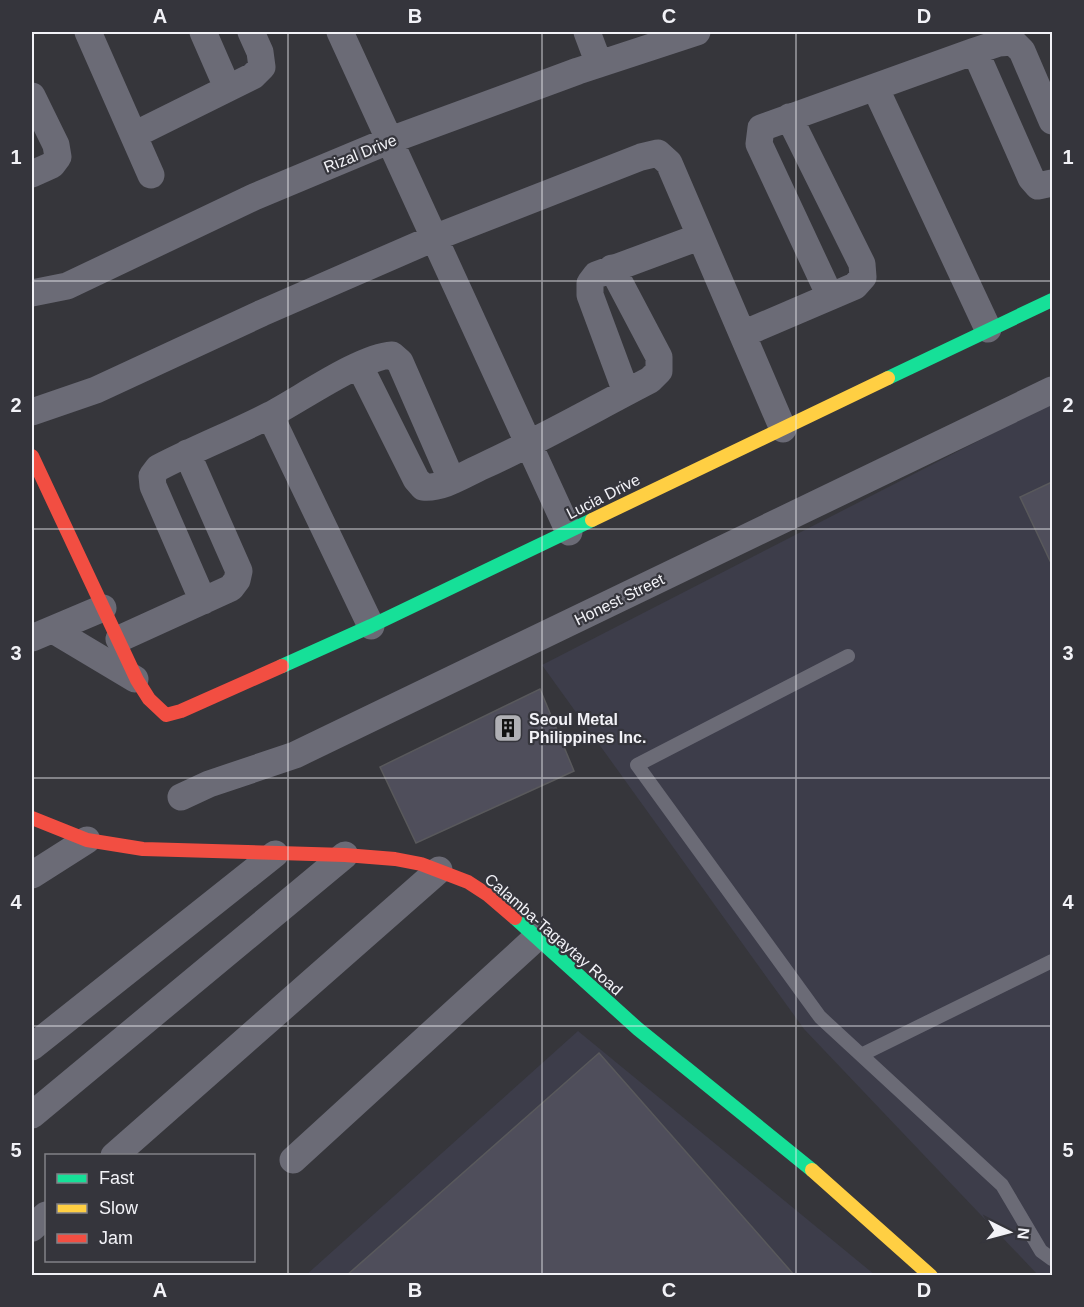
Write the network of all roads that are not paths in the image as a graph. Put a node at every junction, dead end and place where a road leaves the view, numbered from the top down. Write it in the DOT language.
graph roads {
  1 [pos="88,32"];
  2 [pos="203,32"];
  3 [pos="251,32"];
  4 [pos="339,32"];
  5 [pos="587,32"];
  6 [pos="697,32"];
  7 [pos="975,51"];
  8 [pos="599,64"];
  9 [pos="228,87"];
  10 [pos="875,87"];
  11 [pos="32,96"];
  12 [pos="789,117"];
  13 [pos="1053,121"];
  14 [pos="134,135"];
  15 [pos="388,141"];
  16 [pos="32,174"];
  17 [pos="152,175"];
  18 [pos="1053,183"];
  19 [pos="699,237"];
  20 [pos="434,238"];
  21 [pos="612,267"];
  22 [pos="32,293"];
  23 [pos="830,296"];
  24 [pos="1053,300"];
  25 [pos="988,329"];
  26 [pos="743,334"];
  27 [pos="359,365"];
  28 [pos="1053,390"];
  29 [pos="626,393"];
  30 [pos="32,412"];
  31 [pos="270,415"];
  32 [pos="783,429"];
  33 [pos="530,444"];
  34 [pos="187,453"];
  35 [pos="32,456"];
  36 [pos="452,481"];
  37 [pos="569,532"];
  38 [pos="203,601"];
  39 [pos="103,608"];
  40 [pos="371,626"];
  41 [pos="42,634"];
  42 [pos="119,639"];
  43 [pos="848,656"];
  44 [pos="135,679"];
  45 [pos="181,797"];
  46 [pos="32,818"];
  47 [pos="87,840"];
  48 [pos="275,854"];
  49 [pos="345,855"];
  50 [pos="439,870"];
  51 [pos="32,875"];
  52 [pos="537,937"];
  53 [pos="1053,961"];
  54 [pos="32,1047"];
  55 [pos="861,1055"];
  56 [pos="32,1115"];
  57 [pos="115,1154"];
  58 [pos="293,1160"];
  59 [pos="45,1216"];
  60 [pos="32,1228"];
  61 [pos="1053,1259"];
  62 [pos="931,1275"];
  1 -- 14 [label="street"];
  2 -- 9 [label="street"];
  3 -- 9 [label="street"];
  4 -- 15 [label="street"];
  5 -- 8 [label="street"];
  6 -- 8 [label="street, Rizal Drive"];
  7 -- 10 [label="street"];
  7 -- 13 [label="street"];
  7 -- 18 [label="street"];
  8 -- 15 [label="street, Rizal Drive"];
  9 -- 14 [label="street"];
  10 -- 12 [label="street"];
  10 -- 25 [label="street"];
  11 -- 16 [label="street"];
  12 -- 23 [label="street"];
  12 -- 23 [label="street"];
  14 -- 17 [label="street"];
  15 -- 20 [label="street"];
  15 -- 22 [label="street, Rizal Drive"];
  19 -- 20 [label="street"];
  19 -- 21 [label="street"];
  19 -- 26 [label="street"];
  20 -- 30 [label="street"];
  20 -- 33 [label="street"];
  21 -- 29 [label="street"];
  21 -- 29 [label="street"];
  23 -- 26 [label="street"];
  24 -- 25 [label="street, Lucia Drive"];
  25 -- 32 [label="street, Lucia Drive"];
  26 -- 32 [label="street"];
  27 -- 31 [label="street"];
  27 -- 36 [label="street"];
  27 -- 36 [label="street"];
  28 -- 45 [label="street, Honest Street"];
  29 -- 33 [label="street"];
  31 -- 34 [label="street"];
  31 -- 40 [label="street"];
  32 -- 37 [label="street, Lucia Drive"];
  33 -- 36 [label="street"];
  33 -- 37 [label="street"];
  34 -- 38 [label="street"];
  34 -- 38 [label="street"];
  35 -- 39 [label="street"];
  37 -- 40 [label="street, Lucia Drive"];
  38 -- 42 [label="street"];
  39 -- 41 [label="street"];
  39 -- 42 [label="street"];
  40 -- 44 [label="street, Lucia Drive"];
  41 -- 44 [label="street"];
  42 -- 44 [label="street"];
  43 -- 55 [label="lane"];
  46 -- 47 [label="street, Calamba-Tagaytay Road"];
  47 -- 48 [label="street, Calamba-Tagaytay Road"];
  47 -- 51 [label="street"];
  48 -- 49 [label="street, Calamba-Tagaytay Road"];
  48 -- 54 [label="street"];
  49 -- 50 [label="street, Calamba-Tagaytay Road"];
  49 -- 56 [label="street"];
  50 -- 52 [label="street, Calamba-Tagaytay Road"];
  50 -- 57 [label="street"];
  52 -- 58 [label="street"];
  52 -- 62 [label="street, Calamba-Tagaytay Road"];
  53 -- 55 [label="lane"];
  55 -- 61 [label="lane"];
  59 -- 60 [label="street"];
}
